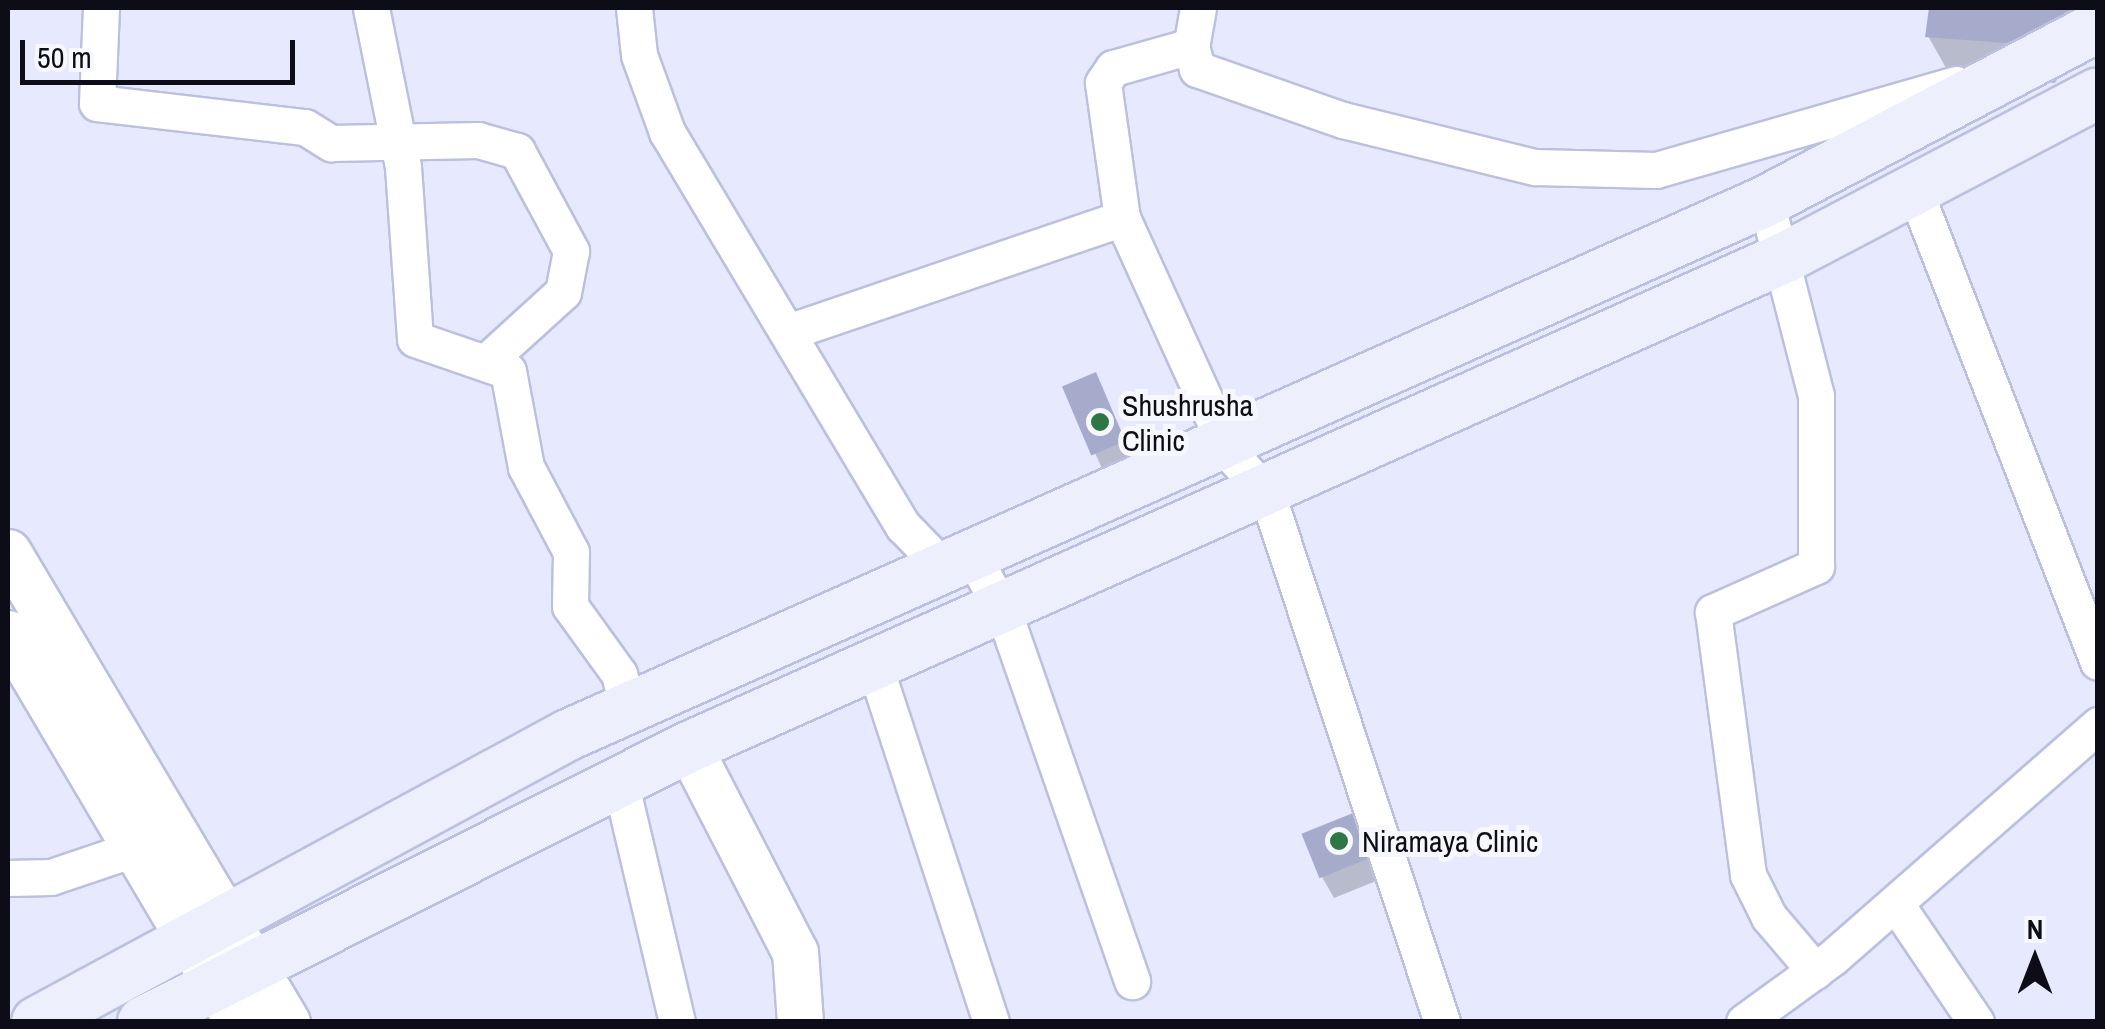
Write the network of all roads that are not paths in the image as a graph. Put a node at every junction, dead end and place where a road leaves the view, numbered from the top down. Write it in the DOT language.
graph roads {
  1 [pos="101,8"];
  2 [pos="370,8"];
  3 [pos="634,8"];
  4 [pos="1198,8"];
  5 [pos="2098,26"];
  6 [pos="1190,46"];
  7 [pos="2036,64"];
  8 [pos="2098,92"];
  9 [pos="398,144"];
  10 [pos="1916,194"];
  11 [pos="1766,201"];
  12 [pos="1122,218"];
  13 [pos="1786,257"];
  14 [pos="791,332"];
  15 [pos="484,362"];
  16 [pos="1222,438"];
  17 [pos="1267,494"];
  18 [pos="8,552"];
  19 [pos="956,559"];
  20 [pos="1004,613"];
  21 [pos="8,634"];
  22 [pos="2098,662"];
  23 [pos="875,666"];
  24 [pos="695,677"];
  25 [pos="610,719"];
  26 [pos="2098,725"];
  27 [pos="702,741"];
  28 [pos="620,781"];
  29 [pos="154,842"];
  30 [pos="8,878"];
  31 [pos="1896,904"];
  32 [pos="209,926"];
  33 [pos="1816,970"];
  34 [pos="1132,981"];
  35 [pos="238,990"];
  36 [pos="37,1022"];
  37 [pos="143,1022"];
  38 [pos="287,1022"];
  39 [pos="677,1022"];
  40 [pos="800,1022"];
  41 [pos="990,1022"];
  42 [pos="1442,1022"];
  43 [pos="1744,1022"];
  44 [pos="1976,1022"];
  1 -- 9 [label="street"];
  2 -- 9 [label="street"];
  3 -- 14 [label="street"];
  4 -- 6 [label="street"];
  5 -- 7 [label="main road"];
  6 -- 7 [label="street"];
  6 -- 12 [label="street"];
  7 -- 11 [label="main road"];
  8 -- 10 [label="main road"];
  9 -- 15 [label="street"];
  9 -- 15 [label="street"];
  10 -- 13 [label="main road"];
  10 -- 22 [label="street"];
  11 -- 13 [label="street"];
  11 -- 16 [label="main road"];
  12 -- 14 [label="street"];
  12 -- 16 [label="street"];
  13 -- 17 [label="main road"];
  13 -- 33 [label="street"];
  14 -- 19 [label="street"];
  15 -- 25 [label="street"];
  16 -- 17 [label="street"];
  16 -- 19 [label="main road"];
  17 -- 20 [label="main road"];
  17 -- 42 [label="street"];
  18 -- 29 [label="street"];
  19 -- 20 [label="street"];
  19 -- 24 [label="main road"];
  20 -- 23 [label="main road"];
  20 -- 34 [label="street"];
  21 -- 29 [label="street"];
  23 -- 27 [label="main road"];
  23 -- 41 [label="street"];
  24 -- 25 [label="main road"];
  24 -- 27 [label="main road"];
  25 -- 28 [label="main road"];
  25 -- 32 [label="main road"];
  26 -- 31 [label="street"];
  27 -- 28 [label="main road"];
  27 -- 40 [label="street"];
  28 -- 35 [label="main road"];
  28 -- 39 [label="street"];
  29 -- 30 [label="street"];
  29 -- 32 [label="street"];
  31 -- 33 [label="street"];
  31 -- 44 [label="street"];
  32 -- 35 [label="street"];
  32 -- 36 [label="main road"];
  33 -- 43 [label="street"];
  35 -- 37 [label="main road"];
  35 -- 38 [label="street"];
}
